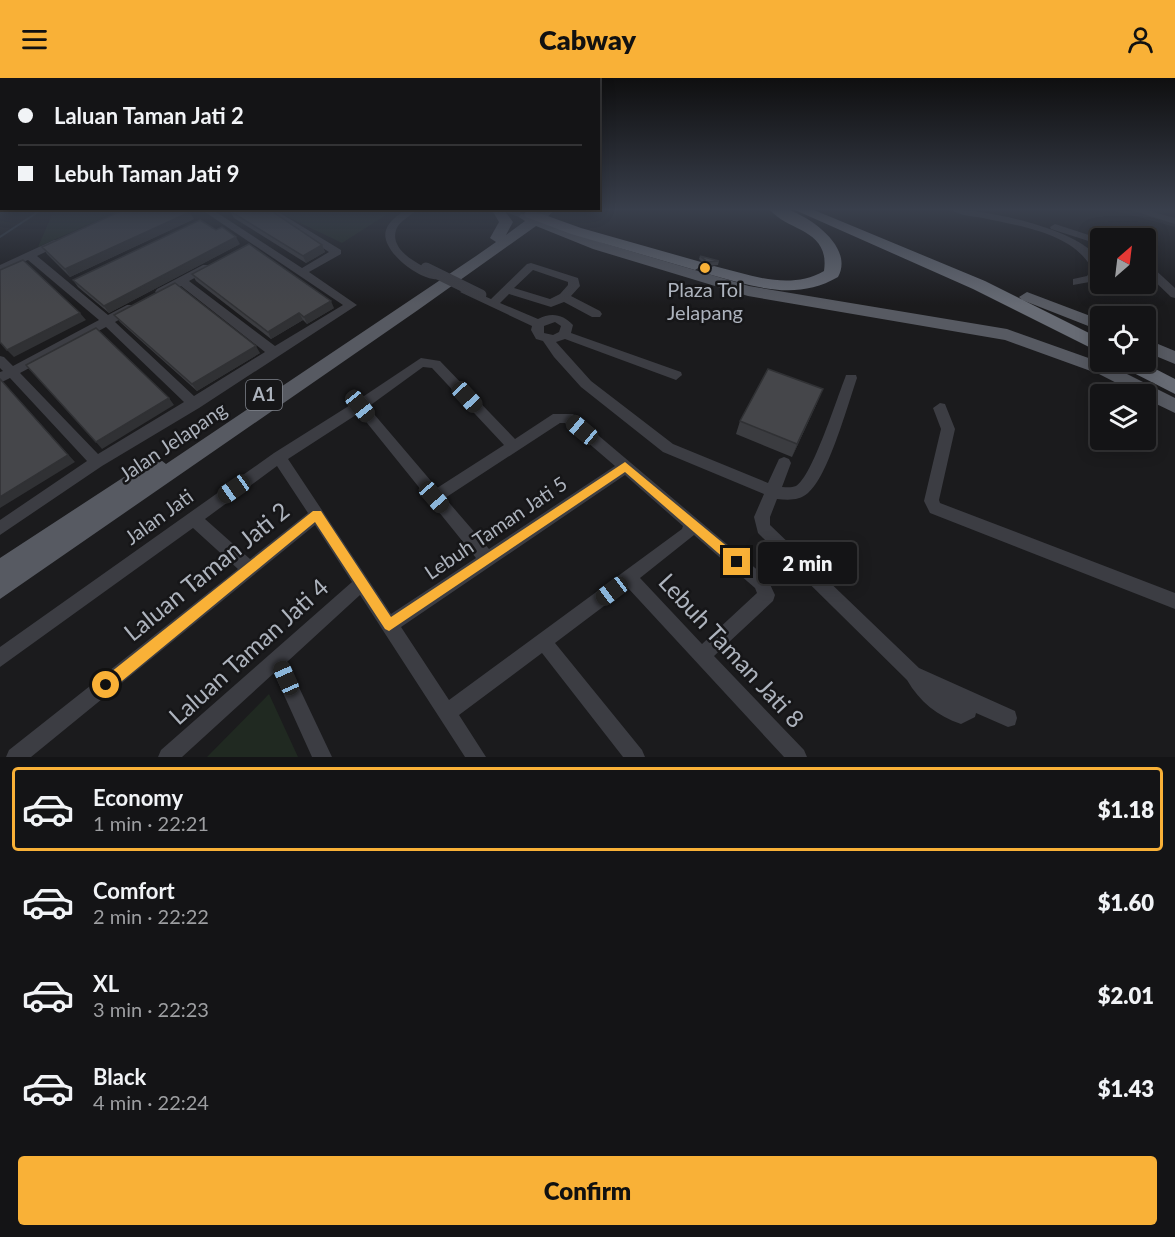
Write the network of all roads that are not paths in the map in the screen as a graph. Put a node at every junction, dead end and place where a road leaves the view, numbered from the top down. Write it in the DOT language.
graph roads {
  1 [pos="59,242"];
  2 [pos="247,242"];
  3 [pos="320,242"];
  4 [pos="391,242"];
  5 [pos="396,242"];
  6 [pos="497,242"];
  7 [pos="498,242"];
  8 [pos="584,242"];
  9 [pos="615,242"];
  10 [pos="825,242"];
  11 [pos="877,242"];
  12 [pos="900,242"];
  13 [pos="1070,242"];
  14 [pos="29,255"];
  15 [pos="214,264"];
  16 [pos="695,265"];
  17 [pos="0,269"];
  18 [pos="714,271"];
  19 [pos="302,272"];
  20 [pos="1156,276"];
  21 [pos="182,281"];
  22 [pos="1077,282"];
  23 [pos="507,290"];
  24 [pos="1175,294"];
  25 [pos="564,297"];
  26 [pos="1027,297"];
  27 [pos="495,301"];
  28 [pos="596,314"];
  29 [pos="107,321"];
  30 [pos="540,322"];
  31 [pos="1090,322"];
  32 [pos="1090,329"];
  33 [pos="565,335"];
  34 [pos="548,339"];
  35 [pos="1090,342"];
  36 [pos="1156,349"];
  37 [pos="275,353"];
  38 [pos="1175,358"];
  39 [pos="0,360"];
  40 [pos="1156,364"];
  41 [pos="1147,372"];
  42 [pos="1175,374"];
  43 [pos="6,375"];
  44 [pos="676,375"];
  45 [pos="851,378"];
  46 [pos="1175,387"];
  47 [pos="194,404"];
  48 [pos="360,406"];
  49 [pos="1175,406"];
  50 [pos="940,408"];
  51 [pos="513,446"];
  52 [pos="279,457"];
  53 [pos="97,462"];
  54 [pos="784,463"];
  55 [pos="625,466"];
  56 [pos="774,492"];
  57 [pos="434,497"];
  58 [pos="317,515"];
  59 [pos="193,518"];
  60 [pos="693,524"];
  61 [pos="0,528"];
  62 [pos="487,559"];
  63 [pos="249,569"];
  64 [pos="0,570"];
  65 [pos="629,578"];
  66 [pos="362,583"];
  67 [pos="0,590"];
  68 [pos="1175,601"];
  69 [pos="389,625"];
  70 [pos="544,642"];
  71 [pos="702,656"];
  72 [pos="0,658"];
  73 [pos="277,658"];
  74 [pos="447,713"];
  75 [pos="1008,718"];
  76 [pos="16,757"];
  77 [pos="168,757"];
  78 [pos="322,757"];
  79 [pos="476,757"];
  80 [pos="635,757"];
  81 [pos="797,757"];
  1 -- 14 [label="street"];
  2 -- 19 [label="street"];
  3 -- 19 [label="street"];
  4 -- 30 [label="street, bridge"];
  5 -- 27 [label="street, bridge"];
  6 -- 64 [label="main road, Jalan Jelapang / A1"];
  7 -- 67 [label="main road, Jalan Jelapang / A1"];
  8 -- 49 [label="main road"];
  9 -- 16 [label="highway"];
  10 -- 18 [label="highway"];
  11 -- 35 [label="highway"];
  12 -- 26 [label="highway"];
  13 -- 22 [label="street"];
  14 -- 17 [label="street"];
  14 -- 29 [label="street"];
  15 -- 21 [label="street"];
  19 -- 37 [label="street"];
  20 -- 24 [label="street"];
  21 -- 29 [label="street"];
  21 -- 37 [label="street"];
  23 -- 25 [label="street"];
  23 -- 25 [label="street"];
  23 -- 27 [label="street"];
  25 -- 28 [label="street"];
  26 -- 31 [label="main road"];
  26 -- 32 [label="highway"];
  27 -- 30 [label="street"];
  29 -- 43 [label="street"];
  29 -- 47 [label="street"];
  30 -- 33 [label="street"];
  30 -- 34 [label="street"];
  33 -- 34 [label="street"];
  33 -- 44 [label="street"];
  34 -- 56 [label="street"];
  36 -- 38 [label="main road"];
  37 -- 47 [label="street"];
  39 -- 43 [label="street"];
  40 -- 42 [label="highway"];
  41 -- 46 [label="highway"];
  43 -- 53 [label="street"];
  45 -- 56 [label="street"];
  47 -- 53 [label="street"];
  48 -- 51 [label="street, Jalan Jati"];
  48 -- 52 [label="street, Jalan Jati"];
  48 -- 57 [label="street"];
  50 -- 68 [label="street"];
  51 -- 55 [label="street"];
  51 -- 57 [label="street"];
  52 -- 58 [label="street"];
  52 -- 59 [label="street, Jalan Jati"];
  53 -- 61 [label="street"];
  54 -- 56 [label="street"];
  55 -- 60 [label="street"];
  55 -- 62 [label="street, Lebuh Taman Jati 5"];
  56 -- 75 [label="street"];
  57 -- 62 [label="street"];
  58 -- 63 [label="street, Laluan Taman Jati 2"];
  58 -- 66 [label="street"];
  59 -- 63 [label="street"];
  59 -- 72 [label="street, Jalan Jati"];
  60 -- 65 [label="street"];
  60 -- 71 [label="street"];
  62 -- 69 [label="street, Lebuh Taman Jati 5"];
  63 -- 76 [label="street, Laluan Taman Jati 2"];
  65 -- 70 [label="street"];
  65 -- 71 [label="street, Lebuh Taman Jati 8"];
  66 -- 69 [label="street"];
  66 -- 73 [label="street, Laluan Taman Jati 4"];
  69 -- 74 [label="street"];
  70 -- 74 [label="street"];
  70 -- 80 [label="street"];
  71 -- 81 [label="street, Lebuh Taman Jati 8"];
  73 -- 77 [label="street, Laluan Taman Jati 4"];
  73 -- 78 [label="street"];
  74 -- 79 [label="street"];
}
